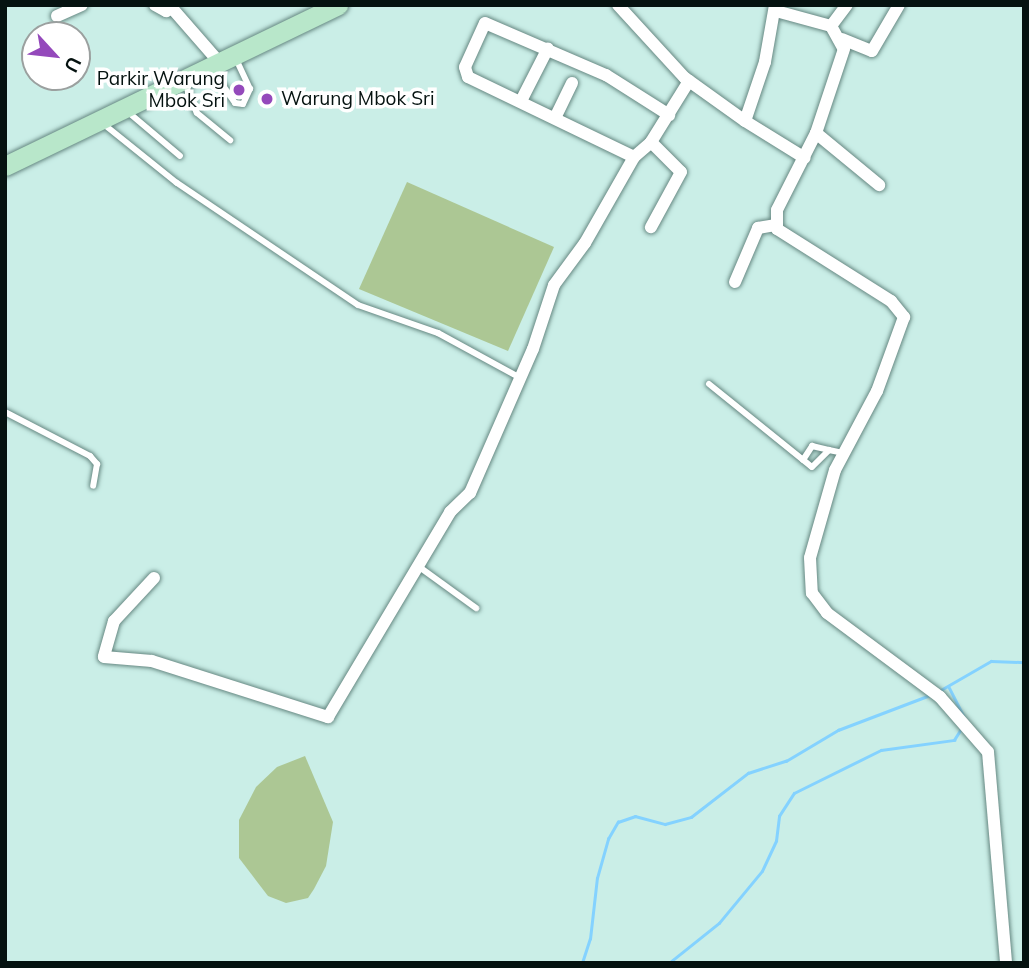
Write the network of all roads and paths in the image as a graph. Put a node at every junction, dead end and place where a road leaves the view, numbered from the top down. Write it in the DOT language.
graph roads {
  1 [pos="82,5"];
  2 [pos="155,5"];
  3 [pos="338,5"];
  4 [pos="618,5"];
  5 [pos="847,5"];
  6 [pos="899,5"];
  7 [pos="172,6"];
  8 [pos="775,8"];
  9 [pos="57,16"];
  10 [pos="831,26"];
  11 [pos="842,39"];
  12 [pos="548,48"];
  13 [pos="221,61"];
  14 [pos="184,79"];
  15 [pos="689,81"];
  16 [pos="572,83"];
  17 [pos="521,101"];
  18 [pos="124,108"];
  19 [pos="669,115"];
  20 [pos="555,118"];
  21 [pos="99,121"];
  22 [pos="745,121"];
  23 [pos="816,133"];
  24 [pos="230,140"];
  25 [pos="651,142"];
  26 [pos="180,156"];
  27 [pos="634,157"];
  28 [pos="805,159"];
  29 [pos="5,166"];
  30 [pos="879,185"];
  31 [pos="775,225"];
  32 [pos="651,227"];
  33 [pos="735,282"];
  34 [pos="517,376"];
  35 [pos="709,384"];
  36 [pos="5,412"];
  37 [pos="829,450"];
  38 [pos="843,453"];
  39 [pos="803,460"];
  40 [pos="93,485"];
  41 [pos="418,566"];
  42 [pos="154,578"];
  43 [pos="476,608"];
  44 [pos="1006,963"];
  1 -- 9 [label="street"];
  2 -- 7 [label="street"];
  3 -- 13 [label="main road"];
  4 -- 15 [label="street"];
  5 -- 10 [label="street"];
  6 -- 11 [label="street"];
  7 -- 13 [label="street"];
  8 -- 10 [label="street"];
  8 -- 22 [label="street"];
  10 -- 11 [label="street"];
  11 -- 23 [label="street"];
  12 -- 17 [label="street"];
  12 -- 17 [label="street"];
  12 -- 19 [label="street"];
  13 -- 13 [label="lane"];
  13 -- 14 [label="main road"];
  14 -- 18 [label="main road"];
  14 -- 24 [label="lane"];
  15 -- 19 [label="street"];
  15 -- 22 [label="street"];
  16 -- 20 [label="street"];
  17 -- 20 [label="street"];
  18 -- 21 [label="main road"];
  18 -- 26 [label="lane"];
  19 -- 25 [label="street"];
  20 -- 27 [label="street"];
  21 -- 29 [label="main road"];
  21 -- 34 [label="lane"];
  22 -- 28 [label="street"];
  23 -- 28 [label="street"];
  23 -- 30 [label="street"];
  25 -- 27 [label="street"];
  25 -- 32 [label="street"];
  27 -- 34 [label="street"];
  28 -- 31 [label="street"];
  31 -- 33 [label="street"];
  31 -- 38 [label="street"];
  34 -- 41 [label="street"];
  35 -- 39 [label="lane"];
  36 -- 40 [label="lane"];
  37 -- 38 [label="lane"];
  37 -- 39 [label="lane"];
  37 -- 39 [label="lane"];
  38 -- 44 [label="street"];
  41 -- 42 [label="street"];
  41 -- 43 [label="lane"];
}
